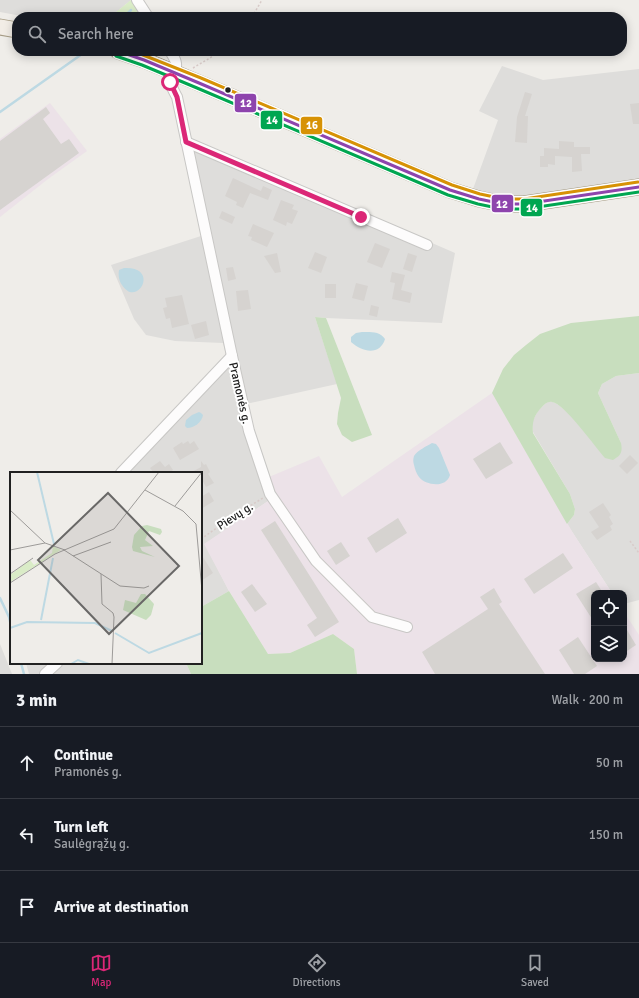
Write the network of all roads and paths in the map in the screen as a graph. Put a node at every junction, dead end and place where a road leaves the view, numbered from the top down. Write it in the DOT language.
graph roads {
  1 [pos="137,0"];
  2 [pos="262,0"];
  3 [pos="145,12"];
  4 [pos="255,12"];
  5 [pos="0,27"];
  6 [pos="12,29"];
  7 [pos="131,56"];
  8 [pos="168,56"];
  9 [pos="173,56"];
  10 [pos="213,56"];
  11 [pos="173,72"];
  12 [pos="186,142"];
  13 [pos="639,187"];
  14 [pos="427,245"];
  15 [pos="232,356"];
  16 [pos="122,472"];
  17 [pos="270,494"];
  18 [pos="202,538"];
  19 [pos="630,541"];
  20 [pos="639,553"];
  21 [pos="407,627"];
  22 [pos="57,664"];
  23 [pos="45,674"];
  1 -- 3 [label="street"];
  2 -- 4 [label="path"];
  5 -- 6 [label="main road"];
  7 -- 11 [label="main road"];
  8 -- 11 [label="street"];
  9 -- 11 [label="street, Pramonės g."];
  10 -- 11 [label="path"];
  11 -- 12 [label="street, Pramonės g."];
  11 -- 13 [label="main road"];
  12 -- 14 [label="street"];
  12 -- 15 [label="street, Pramonės g."];
  15 -- 16 [label="street"];
  15 -- 17 [label="street, Pramonės g."];
  17 -- 18 [label="path, Pievų g."];
  17 -- 21 [label="street, Pramonės g."];
  19 -- 20 [label="path"];
  22 -- 23 [label="street"];
}
